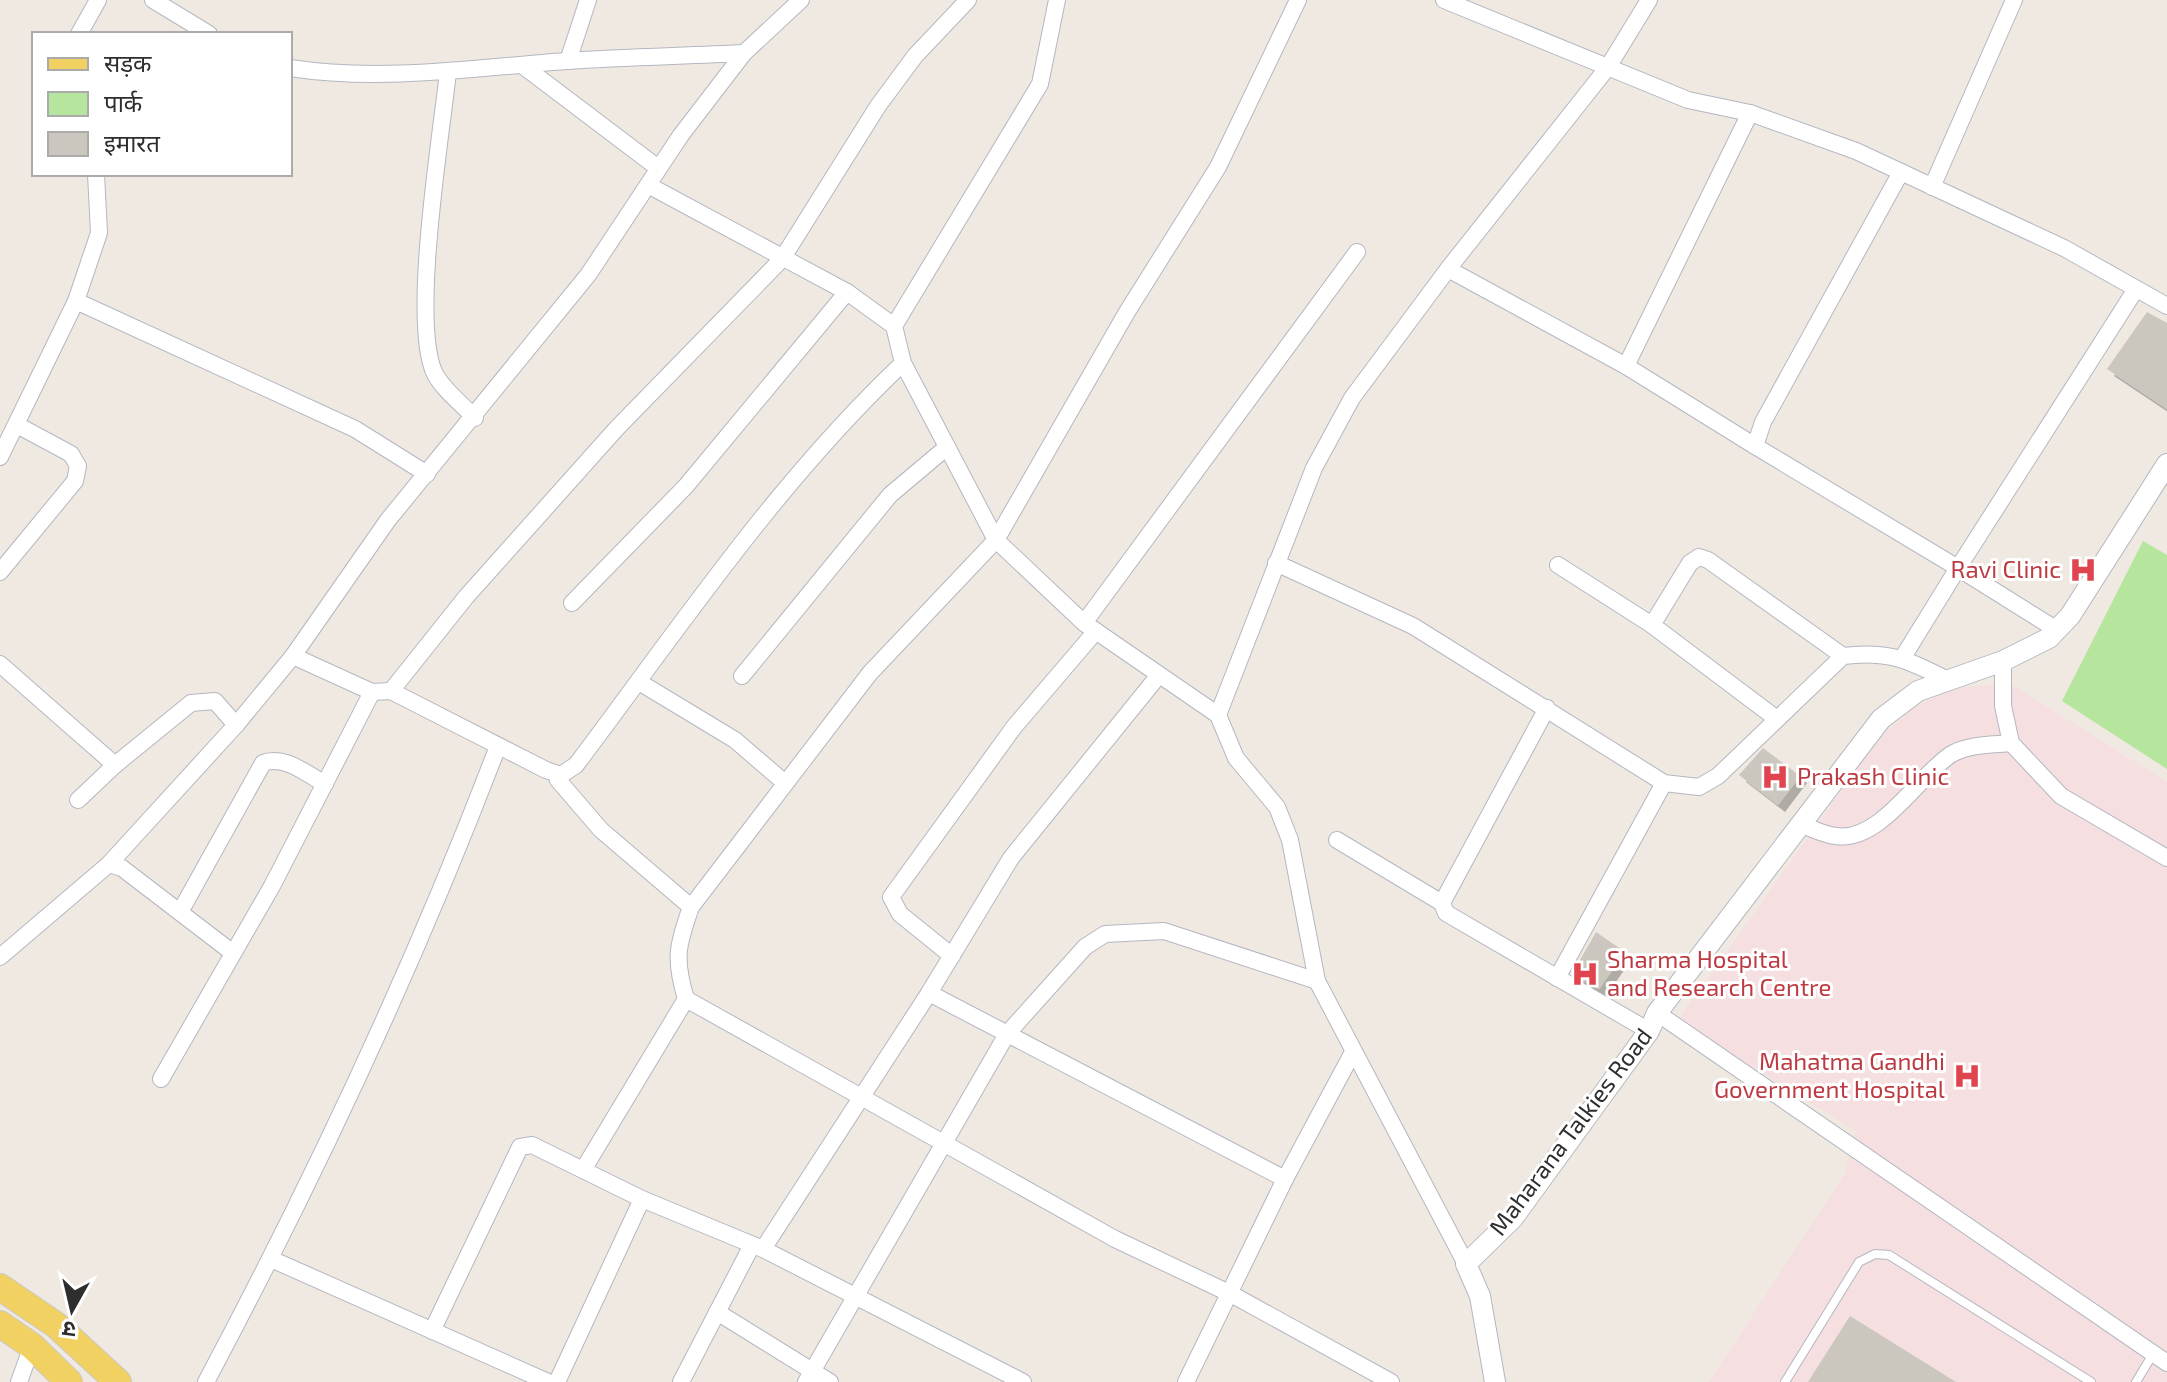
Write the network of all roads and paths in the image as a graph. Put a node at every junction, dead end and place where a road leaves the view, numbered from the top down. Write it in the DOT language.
graph roads {
  1 [pos="98,0"];
  2 [pos="153,0"];
  3 [pos="588,0"];
  4 [pos="968,0"];
  5 [pos="1057,0"];
  6 [pos="1298,0"];
  7 [pos="1444,0"];
  8 [pos="1649,0"];
  9 [pos="2014,0"];
  10 [pos="792,3"];
  11 [pos="80,32"];
  12 [pos="206,32"];
  13 [pos="744,53"];
  14 [pos="568,61"];
  15 [pos="522,65"];
  16 [pos="1608,67"];
  17 [pos="292,68"];
  18 [pos="448,72"];
  19 [pos="1750,113"];
  20 [pos="658,168"];
  21 [pos="1901,172"];
  22 [pos="96,176"];
  23 [pos="648,185"];
  24 [pos="1932,187"];
  25 [pos="1357,252"];
  26 [pos="782,259"];
  27 [pos="1448,269"];
  28 [pos="2136,289"];
  29 [pos="847,292"];
  30 [pos="76,301"];
  31 [pos="2167,306"];
  32 [pos="894,326"];
  33 [pos="903,363"];
  34 [pos="1626,366"];
  35 [pos="475,418"];
  36 [pos="17,425"];
  37 [pos="1755,446"];
  38 [pos="947,447"];
  39 [pos="0,457"];
  40 [pos="2167,464"];
  41 [pos="427,474"];
  42 [pos="996,540"];
  43 [pos="1276,563"];
  44 [pos="1558,565"];
  45 [pos="1958,568"];
  46 [pos="0,572"];
  47 [pos="572,603"];
  48 [pos="1652,625"];
  49 [pos="1090,627"];
  50 [pos="2057,630"];
  51 [pos="293,656"];
  52 [pos="1843,656"];
  53 [pos="1903,657"];
  54 [pos="2003,661"];
  55 [pos="0,664"];
  56 [pos="1159,675"];
  57 [pos="742,676"];
  58 [pos="1948,680"];
  59 [pos="639,682"];
  60 [pos="391,691"];
  61 [pos="372,692"];
  62 [pos="1547,708"];
  63 [pos="1218,715"];
  64 [pos="1777,719"];
  65 [pos="236,725"];
  66 [pos="2011,743"];
  67 [pos="498,746"];
  68 [pos="115,765"];
  69 [pos="561,775"];
  70 [pos="785,783"];
  71 [pos="1664,783"];
  72 [pos="325,784"];
  73 [pos="78,800"];
  74 [pos="1800,824"];
  75 [pos="1337,840"];
  76 [pos="2167,858"];
  77 [pos="109,864"];
  78 [pos="1442,903"];
  79 [pos="691,907"];
  80 [pos="180,912"];
  81 [pos="233,953"];
  82 [pos="952,956"];
  83 [pos="0,957"];
  84 [pos="1557,978"];
  85 [pos="1317,981"];
  86 [pos="929,993"];
  87 [pos="686,999"];
  88 [pos="1653,1022"];
  89 [pos="1007,1034"];
  90 [pos="1353,1052"];
  91 [pos="161,1079"];
  92 [pos="858,1098"];
  93 [pos="940,1144"];
  94 [pos="583,1170"];
  95 [pos="1285,1179"];
  96 [pos="642,1199"];
  97 [pos="758,1247"];
  98 [pos="271,1259"];
  99 [pos="1466,1264"];
  100 [pos="0,1287"];
  101 [pos="1231,1294"];
  102 [pos="858,1296"];
  103 [pos="717,1312"];
  104 [pos="0,1324"];
  105 [pos="432,1331"];
  106 [pos="32,1346"];
  107 [pos="2160,1358"];
  108 [pos="809,1377"];
  109 [pos="19,1382"];
  110 [pos="69,1382"];
  111 [pos="118,1382"];
  112 [pos="206,1382"];
  113 [pos="548,1382"];
  114 [pos="557,1382"];
  115 [pos="681,1382"];
  116 [pos="830,1382"];
  117 [pos="1023,1382"];
  118 [pos="1186,1382"];
  119 [pos="1391,1382"];
  120 [pos="1495,1382"];
  121 [pos="1785,1382"];
  122 [pos="2091,1382"];
  123 [pos="2136,1382"];
  1 -- 11 [label="street"];
  2 -- 12 [label="street"];
  3 -- 14 [label="street"];
  4 -- 26 [label="street"];
  5 -- 32 [label="street"];
  6 -- 42 [label="street"];
  7 -- 16 [label="street"];
  8 -- 16 [label="street"];
  9 -- 24 [label="street"];
  10 -- 13 [label="street"];
  13 -- 14 [label="street"];
  13 -- 20 [label="street"];
  14 -- 15 [label="street"];
  15 -- 18 [label="street"];
  15 -- 20 [label="street"];
  16 -- 19 [label="street"];
  16 -- 27 [label="street"];
  17 -- 18 [label="street"];
  18 -- 35 [label="street"];
  19 -- 21 [label="street"];
  19 -- 34 [label="street"];
  20 -- 23 [label="street"];
  21 -- 24 [label="street"];
  21 -- 37 [label="street"];
  22 -- 30 [label="street"];
  23 -- 26 [label="street"];
  23 -- 35 [label="street"];
  24 -- 28 [label="street"];
  25 -- 49 [label="street"];
  26 -- 29 [label="street"];
  26 -- 60 [label="street"];
  27 -- 34 [label="street"];
  27 -- 43 [label="street"];
  28 -- 31 [label="street"];
  28 -- 45 [label="street"];
  29 -- 32 [label="street"];
  29 -- 47 [label="street"];
  30 -- 36 [label="street"];
  30 -- 41 [label="street"];
  32 -- 33 [label="street"];
  33 -- 38 [label="street"];
  33 -- 59 [label="street"];
  34 -- 37 [label="street"];
  35 -- 41 [label="street"];
  36 -- 39 [label="street"];
  36 -- 46 [label="street"];
  37 -- 45 [label="street"];
  38 -- 42 [label="street"];
  38 -- 57 [label="street"];
  40 -- 50 [label="street, Maharana Talkies Road"];
  41 -- 51 [label="street"];
  42 -- 49 [label="street"];
  42 -- 70 [label="street"];
  43 -- 62 [label="street"];
  43 -- 63 [label="street"];
  44 -- 48 [label="street"];
  45 -- 50 [label="street"];
  45 -- 53 [label="street"];
  48 -- 52 [label="street"];
  48 -- 64 [label="street"];
  49 -- 56 [label="street"];
  49 -- 82 [label="street"];
  50 -- 54 [label="street, Maharana Talkies Road"];
  51 -- 61 [label="street"];
  51 -- 65 [label="street"];
  52 -- 53 [label="street"];
  52 -- 64 [label="street"];
  53 -- 58 [label="street"];
  54 -- 58 [label="street, Maharana Talkies Road"];
  54 -- 66 [label="street"];
  55 -- 68 [label="street"];
  56 -- 63 [label="street"];
  56 -- 82 [label="street"];
  58 -- 74 [label="street, Maharana Talkies Road"];
  59 -- 69 [label="street"];
  59 -- 70 [label="street"];
  60 -- 61 [label="street"];
  60 -- 67 [label="street"];
  61 -- 72 [label="street"];
  62 -- 71 [label="street"];
  62 -- 78 [label="street"];
  63 -- 85 [label="street"];
  64 -- 71 [label="street"];
  65 -- 68 [label="street"];
  65 -- 77 [label="street"];
  66 -- 74 [label="street"];
  66 -- 76 [label="street"];
  67 -- 69 [label="street"];
  67 -- 98 [label="street"];
  68 -- 73 [label="street"];
  69 -- 79 [label="street"];
  70 -- 79 [label="street"];
  71 -- 84 [label="street"];
  72 -- 80 [label="street"];
  72 -- 81 [label="street"];
  74 -- 88 [label="street, Maharana Talkies Road"];
  75 -- 78 [label="street"];
  77 -- 80 [label="street"];
  77 -- 83 [label="street"];
  78 -- 84 [label="street"];
  79 -- 87 [label="street"];
  80 -- 81 [label="street"];
  81 -- 91 [label="street"];
  82 -- 86 [label="street"];
  84 -- 88 [label="street"];
  85 -- 89 [label="street"];
  85 -- 90 [label="street"];
  86 -- 89 [label="street"];
  86 -- 92 [label="street"];
  87 -- 92 [label="street"];
  87 -- 94 [label="street"];
  88 -- 99 [label="street, Maharana Talkies Road"];
  88 -- 107 [label="street"];
  89 -- 93 [label="street"];
  89 -- 95 [label="street"];
  90 -- 95 [label="street"];
  90 -- 99 [label="street"];
  92 -- 93 [label="street"];
  92 -- 97 [label="street"];
  93 -- 101 [label="street"];
  93 -- 102 [label="street"];
  94 -- 96 [label="street"];
  94 -- 105 [label="street"];
  95 -- 101 [label="street"];
  96 -- 97 [label="street"];
  96 -- 114 [label="street"];
  97 -- 102 [label="street"];
  97 -- 103 [label="street"];
  98 -- 105 [label="street"];
  98 -- 112 [label="street"];
  99 -- 120 [label="street"];
  100 -- 111 [label="main road"];
  101 -- 118 [label="street"];
  101 -- 119 [label="street"];
  102 -- 108 [label="street"];
  102 -- 117 [label="street"];
  103 -- 108 [label="street"];
  103 -- 115 [label="street"];
  104 -- 106 [label="main road"];
  105 -- 113 [label="street"];
  106 -- 109 [label="street"];
  106 -- 110 [label="main road"];
  107 -- 123 [label="lane"];
  108 -- 116 [label="street"];
  121 -- 122 [label="lane"];
}
